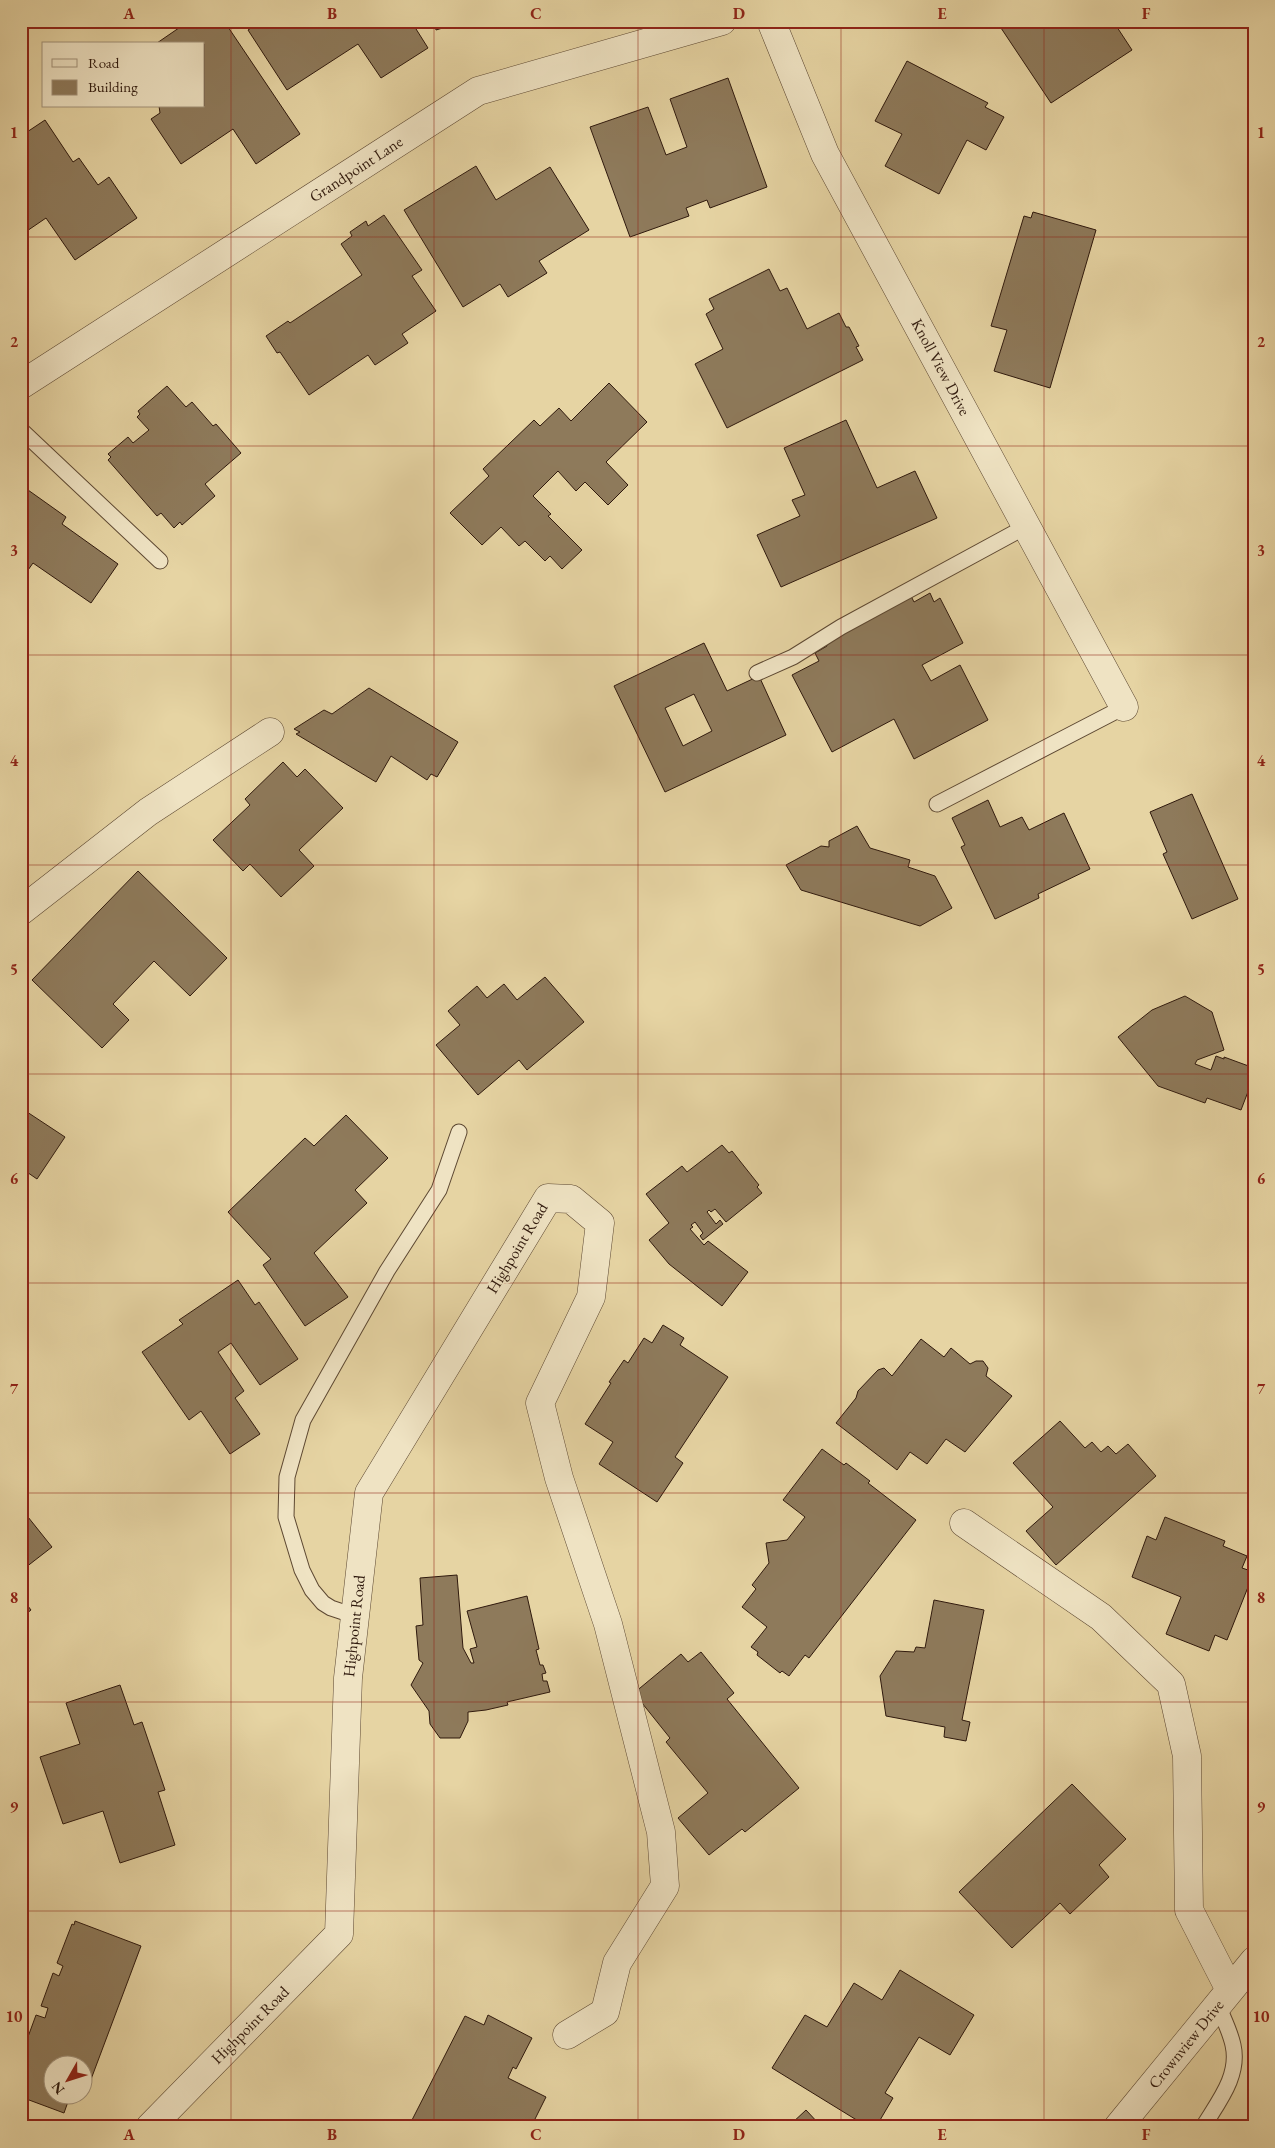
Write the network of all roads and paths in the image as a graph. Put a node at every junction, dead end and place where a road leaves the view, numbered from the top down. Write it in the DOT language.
graph roads {
  1 [pos="722,21"];
  2 [pos="771,21"];
  3 [pos="21,385"];
  4 [pos="21,430"];
  5 [pos="1027,526"];
  6 [pos="160,561"];
  7 [pos="757,672"];
  8 [pos="1124,707"];
  9 [pos="270,732"];
  10 [pos="937,804"];
  11 [pos="21,910"];
  12 [pos="459,1132"];
  13 [pos="964,1523"];
  14 [pos="355,1616"];
  15 [pos="1254,1961"];
  16 [pos="1224,1998"];
  17 [pos="567,2035"];
  18 [pos="150,2127"];
  19 [pos="1118,2127"];
  20 [pos="1203,2127"];
  1 -- 3 [label="street, Grandpoint Lane"];
  2 -- 5 [label="street, Knoll View Drive"];
  4 -- 6 [label="lane"];
  5 -- 7 [label="lane"];
  5 -- 8 [label="street, Knoll View Drive"];
  8 -- 10 [label="lane"];
  9 -- 11 [label="street"];
  12 -- 14 [label="lane"];
  13 -- 16 [label="street"];
  14 -- 17 [label="street, Highpoint Road"];
  14 -- 18 [label="street, Highpoint Road"];
  15 -- 16 [label="street, Crownview Drive"];
  16 -- 19 [label="street, Crownview Drive"];
  16 -- 20 [label="lane"];
}
